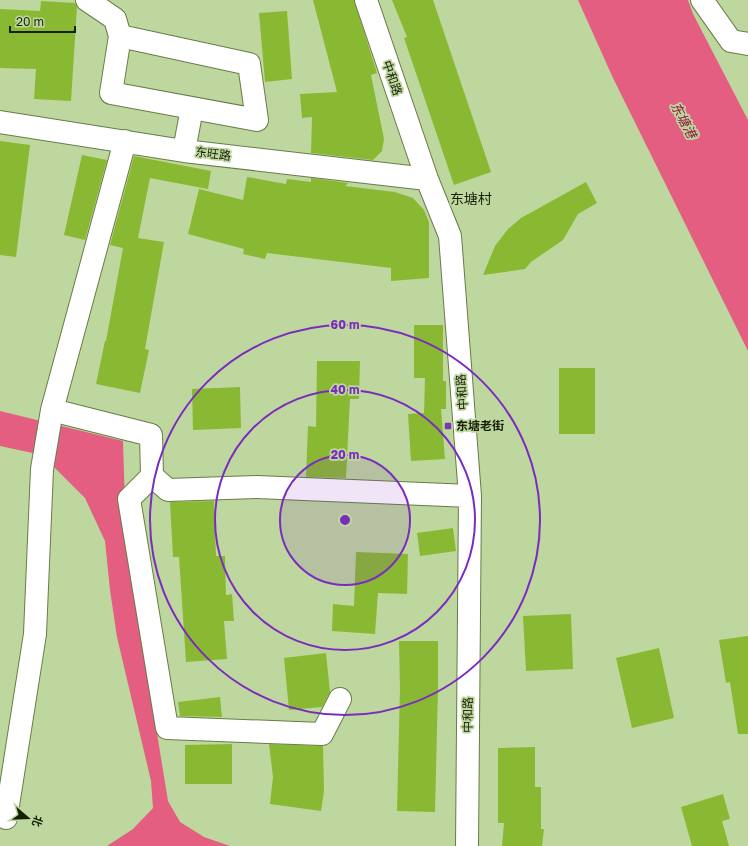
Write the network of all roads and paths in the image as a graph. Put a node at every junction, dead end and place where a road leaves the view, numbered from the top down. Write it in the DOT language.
graph roads {
  1 [pos="87,0"];
  2 [pos="366,0"];
  3 [pos="702,0"];
  4 [pos="120,36"];
  5 [pos="748,44"];
  6 [pos="192,108"];
  7 [pos="0,122"];
  8 [pos="125,141"];
  9 [pos="184,151"];
  10 [pos="427,179"];
  11 [pos="52,410"];
  12 [pos="152,476"];
  13 [pos="470,496"];
  14 [pos="340,698"];
  15 [pos="6,818"];
  16 [pos="467,846"];
  1 -- 4 [label="street"];
  2 -- 10 [label="street, 中和路"];
  3 -- 5 [label="street"];
  4 -- 6 [label="street"];
  4 -- 6 [label="street"];
  6 -- 9 [label="street"];
  7 -- 8 [label="street, 东旺路"];
  8 -- 9 [label="street, 东旺路"];
  8 -- 11 [label="street"];
  9 -- 10 [label="street, 东旺路"];
  10 -- 13 [label="street, 中和路"];
  11 -- 12 [label="street"];
  11 -- 15 [label="street"];
  12 -- 13 [label="street"];
  12 -- 14 [label="street"];
  13 -- 16 [label="street, 中和路"];
}
